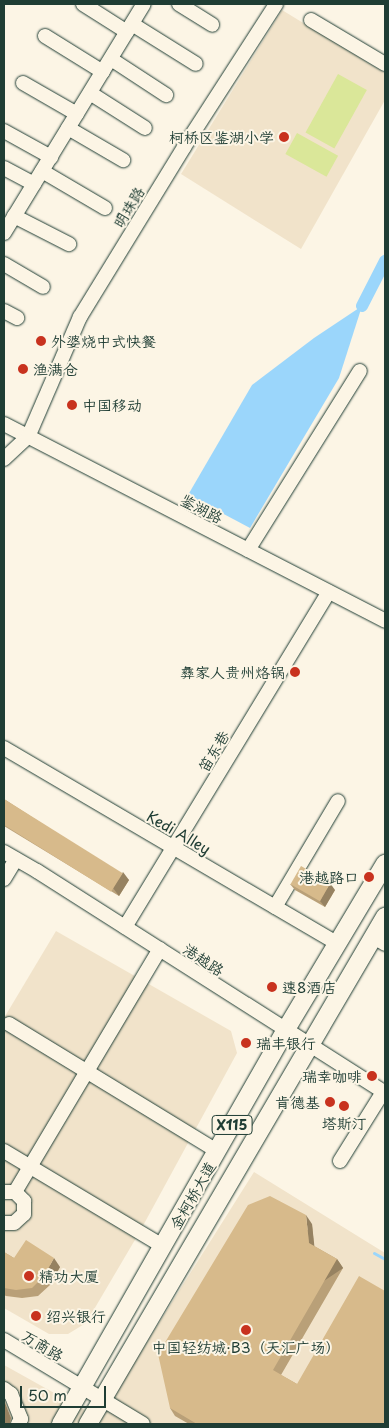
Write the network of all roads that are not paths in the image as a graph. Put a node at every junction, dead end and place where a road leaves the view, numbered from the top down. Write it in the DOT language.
graph roads {
  1 [pos="83,4"];
  2 [pos="144,4"];
  3 [pos="179,4"];
  4 [pos="271,5"];
  5 [pos="311,20"];
  6 [pos="212,25"];
  7 [pos="129,28"];
  8 [pos="46,36"];
  9 [pos="110,59"];
  10 [pos="196,64"];
  11 [pos="385,64"];
  12 [pos="103,72"];
  13 [pos="23,83"];
  14 [pos="90,93"];
  15 [pos="166,94"];
  16 [pos="77,114"];
  17 [pos="68,128"];
  18 [pos="145,128"];
  19 [pos="4,131"];
  20 [pos="51,157"];
  21 [pos="123,160"];
  22 [pos="4,168"];
  23 [pos="42,170"];
  24 [pos="34,184"];
  25 [pos="105,208"];
  26 [pos="8,222"];
  27 [pos="69,244"];
  28 [pos="4,264"];
  29 [pos="43,287"];
  30 [pos="4,311"];
  31 [pos="17,318"];
  32 [pos="360,371"];
  33 [pos="4,424"];
  34 [pos="28,437"];
  35 [pos="4,459"];
  36 [pos="248,550"];
  37 [pos="329,592"];
  38 [pos="385,621"];
  39 [pos="4,748"];
  40 [pos="338,801"];
  41 [pos="173,847"];
  42 [pos="10,856"];
  43 [pos="385,864"];
  44 [pos="4,880"];
  45 [pos="275,907"];
  46 [pos="385,917"];
  47 [pos="125,927"];
  48 [pos="380,940"];
  49 [pos="338,944"];
  50 [pos="160,950"];
  51 [pos="9,1024"];
  52 [pos="285,1031"];
  53 [pos="310,1047"];
  54 [pos="88,1072"];
  55 [pos="384,1093"];
  56 [pos="4,1151"];
  57 [pos="217,1151"];
  58 [pos="340,1161"];
  59 [pos="30,1167"];
  60 [pos="9,1192"];
  61 [pos="4,1223"];
  62 [pos="163,1246"];
  63 [pos="4,1340"];
  64 [pos="83,1387"];
  65 [pos="4,1389"];
  66 [pos="102,1399"];
  67 [pos="18,1424"];
  68 [pos="61,1424"];
  69 [pos="88,1424"];
  70 [pos="143,1424"];
  1 -- 7 [label="street"];
  2 -- 7 [label="street"];
  3 -- 6 [label="street"];
  4 -- 34 [label="street, 明珠路"];
  5 -- 11 [label="street"];
  7 -- 9 [label="street"];
  7 -- 10 [label="street"];
  8 -- 12 [label="street"];
  9 -- 12 [label="street"];
  9 -- 15 [label="street"];
  12 -- 14 [label="street"];
  13 -- 16 [label="street"];
  14 -- 16 [label="street"];
  14 -- 18 [label="street"];
  16 -- 17 [label="street"];
  17 -- 20 [label="street"];
  17 -- 21 [label="street"];
  19 -- 20 [label="street"];
  20 -- 23 [label="street"];
  22 -- 24 [label="street"];
  23 -- 24 [label="street"];
  23 -- 25 [label="street"];
  24 -- 26 [label="street"];
  26 -- 27 [label="street"];
  28 -- 29 [label="street"];
  30 -- 31 [label="street"];
  32 -- 36 [label="street"];
  33 -- 34 [label="street, 鉴湖路"];
  34 -- 35 [label="street"];
  34 -- 36 [label="street, 鉴湖路"];
  36 -- 37 [label="street, 鉴湖路"];
  37 -- 38 [label="street, 鉴湖路"];
  37 -- 41 [label="street, 笛东巷"];
  39 -- 41 [label="street, Kedi Alley"];
  40 -- 45 [label="street"];
  41 -- 45 [label="street, Kedi Alley"];
  41 -- 47 [label="street, 笛东巷"];
  42 -- 44 [label="street"];
  42 -- 47 [label="street, 港越路"];
  43 -- 49 [label="main road, 金柯桥大道 / X115"];
  45 -- 49 [label="street, Kedi Alley"];
  46 -- 48 [label="main road, 金柯桥大道 / X115"];
  47 -- 50 [label="street, 港越路"];
  48 -- 53 [label="main road, 金柯桥大道 / X115"];
  49 -- 52 [label="main road, 金柯桥大道 / X115"];
  50 -- 52 [label="street, 港越路"];
  50 -- 54 [label="street"];
  51 -- 54 [label="street"];
  52 -- 53 [label="street, 港越路"];
  52 -- 57 [label="main road, 金柯桥大道 / X115"];
  53 -- 55 [label="street, 港越路"];
  53 -- 66 [label="main road, 金柯桥大道 / X115"];
  54 -- 57 [label="street"];
  54 -- 59 [label="street"];
  55 -- 58 [label="street"];
  56 -- 59 [label="street"];
  57 -- 62 [label="main road, 金柯桥大道 / X115"];
  59 -- 60 [label="street"];
  59 -- 62 [label="street"];
  60 -- 61 [label="street"];
  62 -- 64 [label="main road, 金柯桥大道 / X115"];
  63 -- 64 [label="street, 万商路"];
  64 -- 66 [label="street, 万商路"];
  64 -- 68 [label="main road, 金柯桥大道 / X115"];
  65 -- 67 [label="street"];
  66 -- 69 [label="main road, 金柯桥大道 / X115"];
  66 -- 70 [label="street, 万商路"];
}
